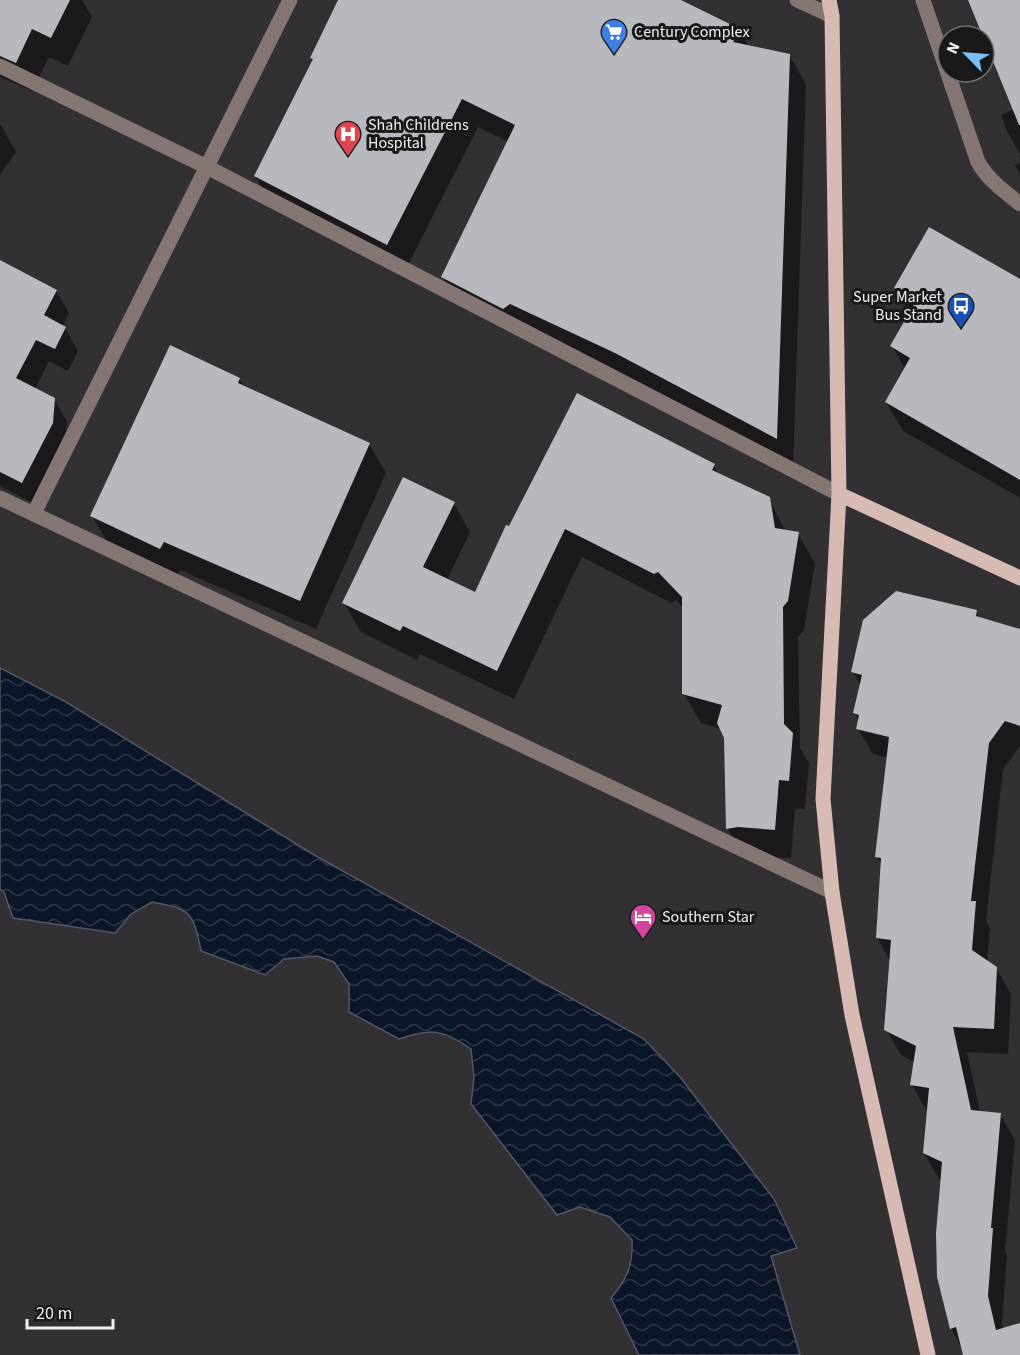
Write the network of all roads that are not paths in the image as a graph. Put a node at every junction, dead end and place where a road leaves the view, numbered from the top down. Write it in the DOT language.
graph roads {
  1 [pos="290,0"];
  2 [pos="797,0"];
  3 [pos="829,0"];
  4 [pos="923,0"];
  5 [pos="832,16"];
  6 [pos="0,66"];
  7 [pos="207,166"];
  8 [pos="1020,204"];
  9 [pos="838,494"];
  10 [pos="0,498"];
  11 [pos="34,513"];
  12 [pos="1020,578"];
  13 [pos="832,892"];
  14 [pos="928,1355"];
  1 -- 7 [label="street"];
  2 -- 5 [label="street"];
  3 -- 5 [label="main road"];
  4 -- 8 [label="street"];
  5 -- 9 [label="main road"];
  6 -- 7 [label="street"];
  7 -- 9 [label="street"];
  7 -- 11 [label="street"];
  9 -- 12 [label="main road"];
  9 -- 13 [label="main road"];
  10 -- 11 [label="street"];
  11 -- 13 [label="street"];
  13 -- 14 [label="main road"];
}
